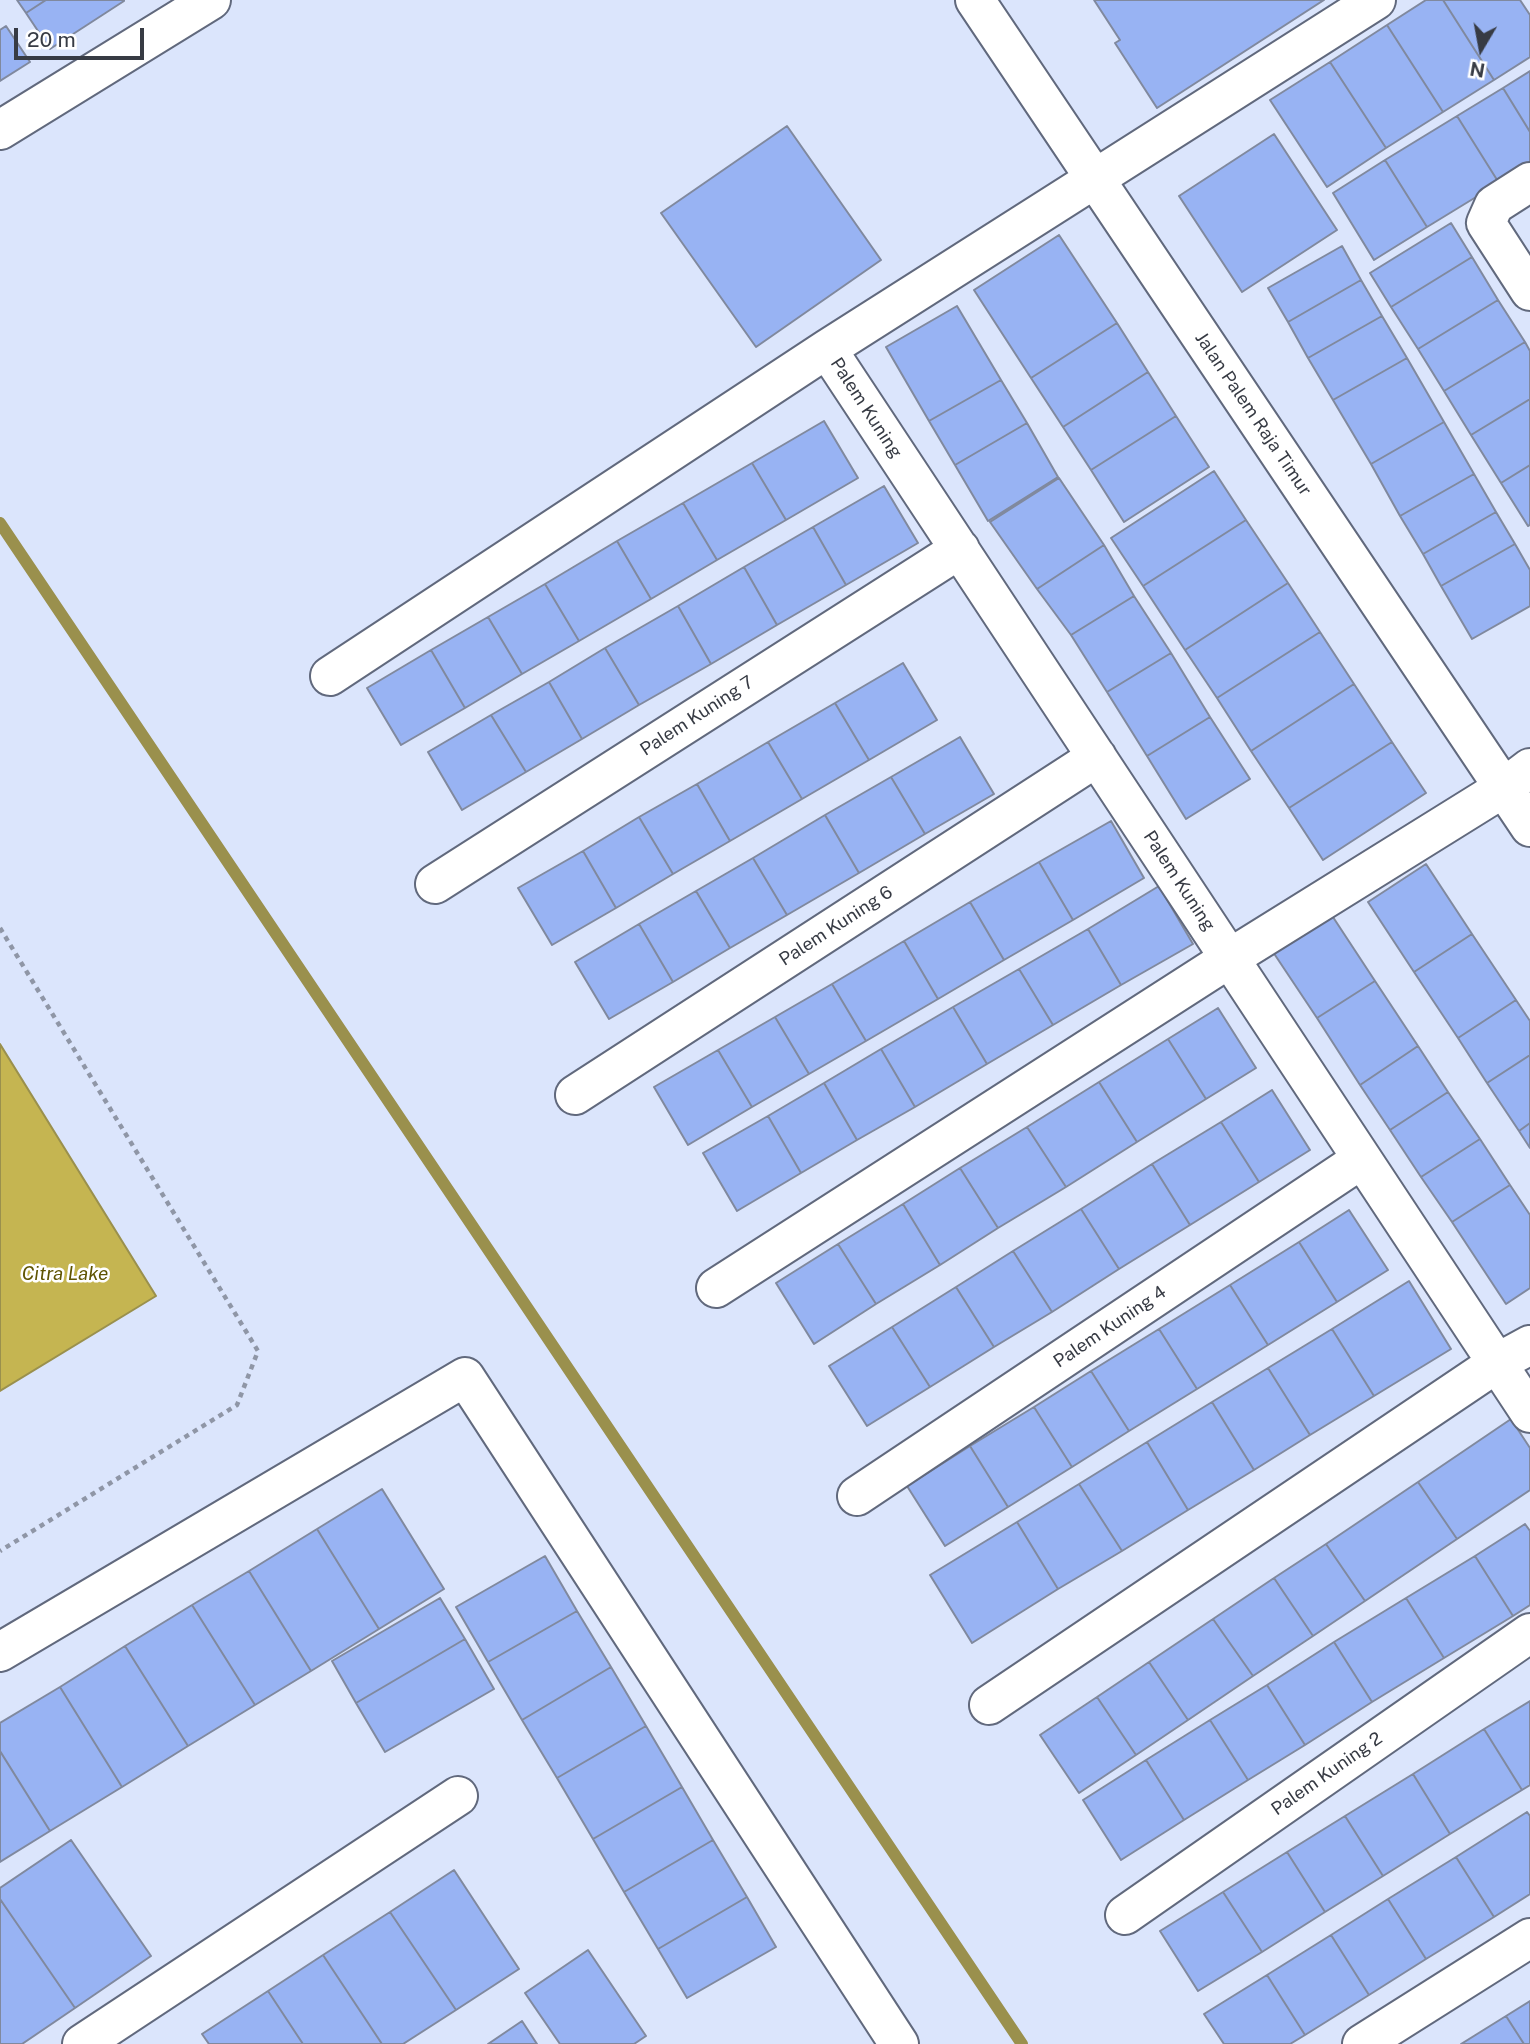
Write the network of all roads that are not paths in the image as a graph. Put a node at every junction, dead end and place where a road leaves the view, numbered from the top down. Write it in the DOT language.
graph roads {
  1 [pos="975,0"];
  2 [pos="1376,0"];
  3 [pos="195,4"];
  4 [pos="0,130"];
  5 [pos="1095,180"];
  6 [pos="1530,182"];
  7 [pos="1530,291"];
  8 [pos="828,349"];
  9 [pos="960,549"];
  10 [pos="330,676"];
  11 [pos="1097,757"];
  12 [pos="1517,778"];
  13 [pos="1530,827"];
  14 [pos="435,884"];
  15 [pos="1230,958"];
  16 [pos="575,1095"];
  17 [pos="1362,1159"];
  18 [pos="716,1288"];
  19 [pos="1530,1345"];
  20 [pos="1497,1363"];
  21 [pos="1530,1413"];
  22 [pos="857,1496"];
  23 [pos="1530,1633"];
  24 [pos="0,1652"];
  25 [pos="989,1705"];
  26 [pos="458,1796"];
  27 [pos="1125,1915"];
  28 [pos="1530,1938"];
  29 [pos="82,2044"];
  30 [pos="899,2044"];
  31 [pos="1362,2044"];
  1 -- 5 [label="street, Jalan Palem Raja Timur"];
  2 -- 5 [label="street"];
  3 -- 4 [label="street"];
  5 -- 8 [label="street"];
  5 -- 12 [label="street, Jalan Palem Raja Timur"];
  6 -- 7 [label="street"];
  8 -- 9 [label="street, Palem Kuning"];
  8 -- 10 [label="street"];
  9 -- 11 [label="street, Palem Kuning"];
  9 -- 14 [label="street, Palem Kuning 7"];
  11 -- 15 [label="street, Palem Kuning"];
  11 -- 16 [label="street, Palem Kuning 6"];
  12 -- 13 [label="street, Jalan Palem Raja Timur"];
  12 -- 15 [label="street"];
  15 -- 17 [label="street, Palem Kuning"];
  15 -- 18 [label="street"];
  17 -- 20 [label="street, Palem Kuning"];
  17 -- 22 [label="street, Palem Kuning 4"];
  19 -- 20 [label="street"];
  20 -- 21 [label="street, Palem Kuning"];
  20 -- 25 [label="street"];
  23 -- 27 [label="street, Palem Kuning 2"];
  24 -- 30 [label="street"];
  26 -- 29 [label="street"];
  28 -- 31 [label="street"];
}
